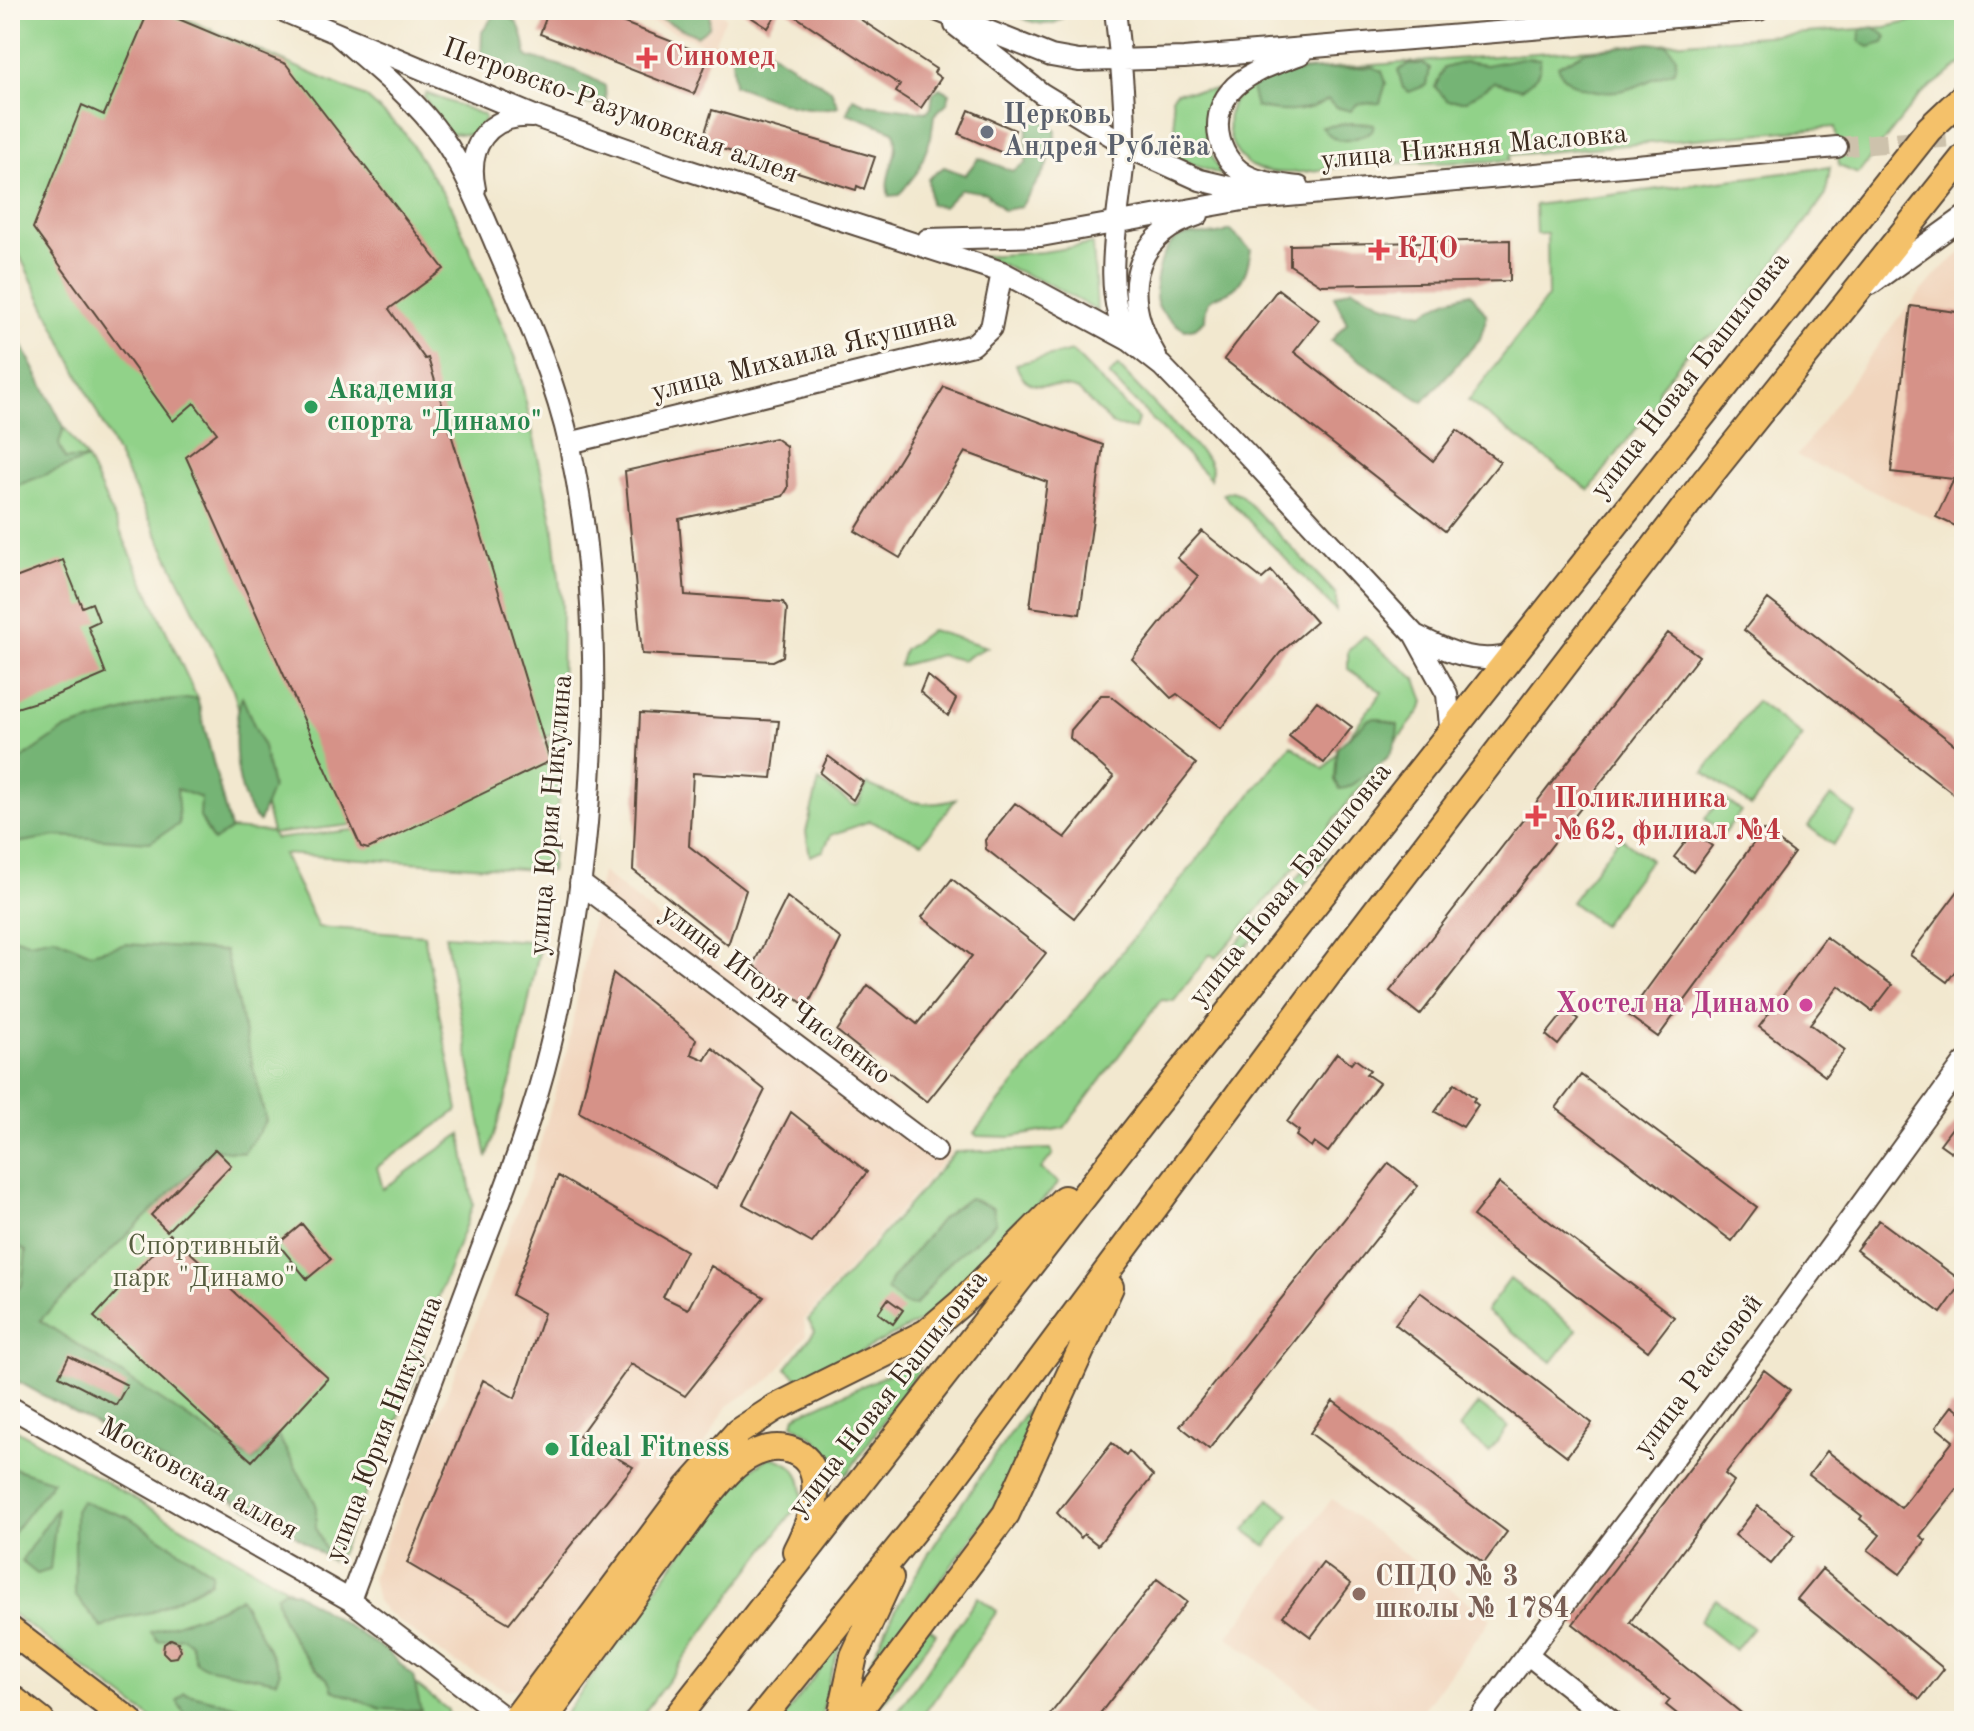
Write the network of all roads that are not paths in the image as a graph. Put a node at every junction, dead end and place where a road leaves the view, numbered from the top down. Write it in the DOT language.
graph roads {
  1 [pos="281,10"];
  2 [pos="936,10"];
  3 [pos="1115,10"];
  4 [pos="1759,10"];
  5 [pos="1705,12"];
  6 [pos="340,37"];
  7 [pos="1319,46"];
  8 [pos="1121,61"];
  9 [pos="1964,96"];
  10 [pos="539,118"];
  11 [pos="1125,141"];
  12 [pos="1837,147"];
  13 [pos="1964,157"];
  14 [pos="1338,192"];
  15 [pos="1273,198"];
  16 [pos="1243,200"];
  17 [pos="480,208"];
  18 [pos="1964,217"];
  19 [pos="1118,222"];
  20 [pos="900,238"];
  21 [pos="1002,272"];
  22 [pos="1846,303"];
  23 [pos="1130,341"];
  24 [pos="1162,366"];
  25 [pos="569,443"];
  26 [pos="1414,634"];
  27 [pos="1515,654"];
  28 [pos="1451,737"];
  29 [pos="580,883"];
  30 [pos="1964,1063"];
  31 [pos="1148,1114"];
  32 [pos="936,1151"];
  33 [pos="1161,1197"];
  34 [pos="10,1407"];
  35 [pos="928,1512"];
  36 [pos="350,1600"];
  37 [pos="769,1600"];
  38 [pos="10,1630"];
  39 [pos="1527,1654"];
  40 [pos="10,1697"];
  41 [pos="41,1721"];
  42 [pos="129,1721"];
  43 [pos="511,1721"];
  44 [pos="543,1721"];
  45 [pos="674,1721"];
  46 [pos="759,1721"];
  47 [pos="840,1721"];
  48 [pos="851,1721"];
  49 [pos="1477,1721"];
  50 [pos="1612,1721"];
  1 -- 6 [label="street, Петровско-Разумовская аллея"];
  2 -- 8 [label="street"];
  2 -- 11 [label="street"];
  3 -- 8 [label="street"];
  4 -- 5 [label="street"];
  5 -- 7 [label="street"];
  6 -- 10 [label="street, Петровско-Разумовская аллея"];
  6 -- 17 [label="street, улица Юрия Никулина"];
  7 -- 8 [label="street"];
  7 -- 14 [label="street"];
  8 -- 11 [label="street"];
  9 -- 27 [label="main road, улица Новая Башиловка"];
  10 -- 17 [label="street, улица Юрия Никулина"];
  10 -- 20 [label="street, Петровско-Разумовская аллея"];
  11 -- 15 [label="street"];
  11 -- 19 [label="street"];
  12 -- 14 [label="street, улица Нижняя Масловка"];
  13 -- 22 [label="main road"];
  14 -- 15 [label="street, улица Нижняя Масловка"];
  15 -- 16 [label="street, улица Нижняя Масловка"];
  16 -- 19 [label="street, улица Нижняя Масловка"];
  16 -- 24 [label="street, Петровско-Разумовская аллея"];
  17 -- 25 [label="street, улица Юрия Никулина"];
  18 -- 22 [label="street"];
  19 -- 20 [label="street, Петровско-Разумовская аллея"];
  19 -- 23 [label="street"];
  20 -- 21 [label="street, Петровско-Разумовская аллея"];
  21 -- 23 [label="street, Петровско-Разумовская аллея"];
  21 -- 25 [label="street, улица Михаила Якушина"];
  22 -- 33 [label="main road"];
  23 -- 24 [label="street, Петровско-Разумовская аллея"];
  24 -- 26 [label="street, Петровско-Разумовская аллея"];
  25 -- 29 [label="street, улица Юрия Никулина"];
  26 -- 27 [label="street, Петровско-Разумовская аллея"];
  26 -- 28 [label="street, Петровско-Разумовская аллея"];
  27 -- 28 [label="main road, улица Новая Башиловка"];
  28 -- 31 [label="main road, улица Новая Башиловка"];
  29 -- 32 [label="street, улица Игоря Численко"];
  29 -- 36 [label="street, улица Юрия Никулина"];
  30 -- 39 [label="street, улица Расковой"];
  31 -- 37 [label="main road, улица Новая Башиловка"];
  31 -- 43 [label="main road"];
  33 -- 35 [label="main road"];
  33 -- 48 [label="main road"];
  34 -- 36 [label="street, Московская аллея"];
  35 -- 46 [label="main road"];
  35 -- 47 [label="main road"];
  36 -- 43 [label="street, Московская аллея"];
  37 -- 44 [label="main road"];
  37 -- 45 [label="main road, улица Новая Башиловка"];
  38 -- 42 [label="main road"];
  39 -- 49 [label="street, улица Расковой"];
  39 -- 50 [label="street"];
  40 -- 41 [label="main road"];
}
